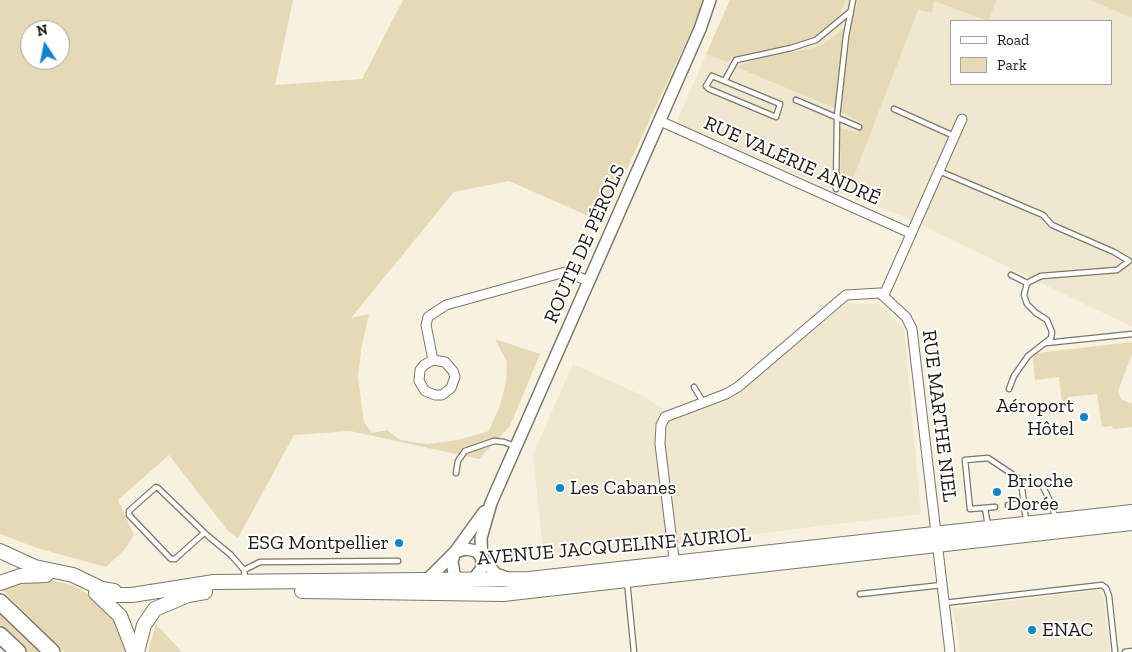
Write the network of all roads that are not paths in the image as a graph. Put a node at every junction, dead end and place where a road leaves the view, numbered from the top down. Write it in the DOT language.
graph roads {
  1 [pos="710,0"];
  2 [pos="854,0"];
  3 [pos="851,11"];
  4 [pos="725,80"];
  5 [pos="796,100"];
  6 [pos="894,109"];
  7 [pos="837,117"];
  8 [pos="962,119"];
  9 [pos="660,121"];
  10 [pos="859,128"];
  11 [pos="954,136"];
  12 [pos="939,171"];
  13 [pos="836,190"];
  14 [pos="910,233"];
  15 [pos="1131,263"];
  16 [pos="1011,275"];
  17 [pos="589,281"];
  18 [pos="1027,283"];
  19 [pos="884,295"];
  20 [pos="1132,334"];
  21 [pos="1045,343"];
  22 [pos="433,360"];
  23 [pos="694,387"];
  24 [pos="1009,390"];
  25 [pos="703,402"];
  26 [pos="516,447"];
  27 [pos="456,473"];
  28 [pos="1042,487"];
  29 [pos="491,502"];
  30 [pos="1024,503"];
  31 [pos="1008,505"];
  32 [pos="995,507"];
  33 [pos="985,508"];
  34 [pos="1132,512"];
  35 [pos="1056,521"];
  36 [pos="1132,523"];
  37 [pos="1027,524"];
  38 [pos="988,528"];
  39 [pos="204,533"];
  40 [pos="936,539"];
  41 [pos="0,551"];
  42 [pos="455,552"];
  43 [pos="482,560"];
  44 [pos="0,561"];
  45 [pos="398,561"];
  46 [pos="675,569"];
  47 [pos="46,575"];
  48 [pos="245,576"];
  49 [pos="513,580"];
  50 [pos="626,580"];
  51 [pos="414,581"];
  52 [pos="0,584"];
  53 [pos="467,584"];
  54 [pos="192,585"];
  55 [pos="942,585"];
  56 [pos="375,592"];
  57 [pos="860,594"];
  58 [pos="100,595"];
  59 [pos="485,595"];
  60 [pos="0,602"];
  61 [pos="944,603"];
  62 [pos="0,635"];
  63 [pos="1132,651"];
  64 [pos="18,652"];
  65 [pos="52,652"];
  66 [pos="135,652"];
  67 [pos="634,652"];
  68 [pos="950,652"];
  69 [pos="1115,652"];
  70 [pos="1125,652"];
  1 -- 9 [label="street, ROUTE DE PÉROLS"];
  2 -- 3 [label="lane"];
  3 -- 4 [label="lane"];
  3 -- 7 [label="lane"];
  4 -- 4 [label="lane"];
  5 -- 7 [label="lane"];
  6 -- 11 [label="lane"];
  7 -- 10 [label="lane"];
  7 -- 13 [label="lane"];
  8 -- 11 [label="street"];
  9 -- 14 [label="street, RUE VALÉRIE ANDRÉ"];
  9 -- 17 [label="street, ROUTE DE PÉROLS"];
  11 -- 12 [label="street"];
  12 -- 14 [label="street"];
  12 -- 15 [label="lane"];
  14 -- 19 [label="street"];
  15 -- 18 [label="lane"];
  16 -- 18 [label="lane"];
  17 -- 22 [label="street"];
  17 -- 26 [label="street, ROUTE DE PÉROLS"];
  18 -- 21 [label="lane"];
  19 -- 25 [label="street"];
  19 -- 40 [label="street, RUE MARTHE NIEL"];
  20 -- 21 [label="lane"];
  21 -- 24 [label="lane"];
  22 -- 22 [label="street"];
  23 -- 25 [label="lane"];
  25 -- 46 [label="street"];
  26 -- 27 [label="lane"];
  26 -- 29 [label="street, ROUTE DE PÉROLS"];
  28 -- 35 [label="lane"];
  29 -- 42 [label="street, ROUTE DE PÉROLS"];
  29 -- 43 [label="street, ROUTE DE PÉROLS"];
  30 -- 31 [label="lane"];
  30 -- 33 [label="lane"];
  30 -- 37 [label="lane"];
  32 -- 33 [label="lane"];
  33 -- 38 [label="lane"];
  34 -- 35 [label="main road, AVENUE JACQUELINE AURIOL"];
  35 -- 37 [label="main road, AVENUE JACQUELINE AURIOL"];
  36 -- 40 [label="main road, AVENUE JACQUELINE AURIOL"];
  37 -- 38 [label="main road, AVENUE JACQUELINE AURIOL"];
  38 -- 40 [label="main road, AVENUE JACQUELINE AURIOL"];
  39 -- 39 [label="lane"];
  39 -- 48 [label="lane"];
  40 -- 46 [label="main road, AVENUE JACQUELINE AURIOL"];
  40 -- 55 [label="street, RUE MARTHE NIEL"];
  41 -- 54 [label="main road"];
  42 -- 43 [label="street"];
  42 -- 51 [label="street, ROUTE DE PÉROLS"];
  42 -- 53 [label="street"];
  43 -- 49 [label="street"];
  43 -- 53 [label="street"];
  44 -- 47 [label="main road"];
  45 -- 48 [label="lane"];
  46 -- 49 [label="main road, AVENUE JACQUELINE AURIOL"];
  46 -- 50 [label="main road, AVENUE JACQUELINE AURIOL"];
  47 -- 52 [label="main road"];
  47 -- 58 [label="main road"];
  48 -- 51 [label="main road, AVENUE JACQUELINE AURIOL"];
  48 -- 54 [label="main road, AVENUE JACQUELINE AURIOL"];
  49 -- 53 [label="main road, AVENUE JACQUELINE AURIOL"];
  50 -- 59 [label="main road, AVENUE JACQUELINE AURIOL"];
  50 -- 67 [label="lane"];
  51 -- 53 [label="main road, AVENUE JACQUELINE AURIOL"];
  53 -- 56 [label="street"];
  53 -- 59 [label="street"];
  54 -- 58 [label="main road, AVENUE JACQUELINE AURIOL"];
  55 -- 57 [label="lane"];
  55 -- 61 [label="street, RUE MARTHE NIEL"];
  56 -- 59 [label="main road, AVENUE JACQUELINE AURIOL"];
  56 -- 66 [label="main road, AVENUE JACQUELINE AURIOL"];
  58 -- 66 [label="main road"];
  60 -- 65 [label="highway"];
  61 -- 68 [label="street, RUE MARTHE NIEL"];
  61 -- 69 [label="lane"];
  62 -- 64 [label="highway"];
  63 -- 70 [label="lane"];
}
